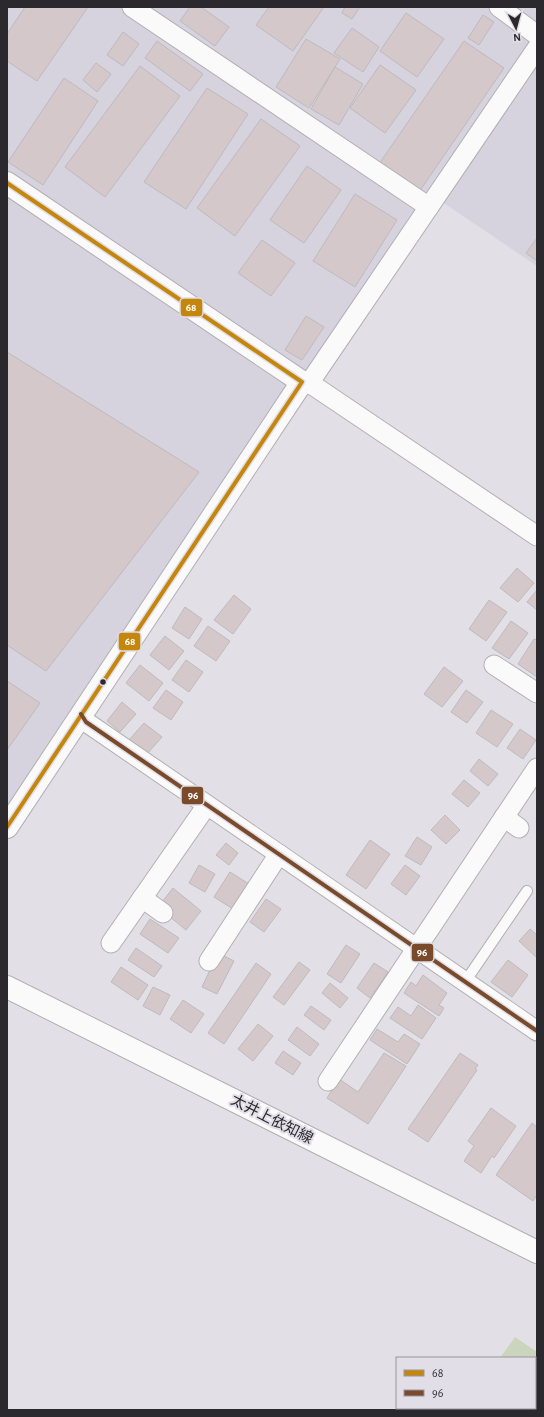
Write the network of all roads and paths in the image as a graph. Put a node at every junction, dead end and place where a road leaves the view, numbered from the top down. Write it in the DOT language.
graph roads {
  1 [pos="132,7"];
  2 [pos="499,7"];
  3 [pos="537,35"];
  4 [pos="537,48"];
  5 [pos="7,183"];
  6 [pos="429,207"];
  7 [pos="302,382"];
  8 [pos="537,536"];
  9 [pos="494,665"];
  10 [pos="537,693"];
  11 [pos="81,714"];
  12 [pos="537,768"];
  13 [pos="207,805"];
  14 [pos="504,817"];
  15 [pos="7,827"];
  16 [pos="519,828"];
  17 [pos="279,854"];
  18 [pos="527,891"];
  19 [pos="142,898"];
  20 [pos="163,913"];
  21 [pos="111,943"];
  22 [pos="416,948"];
  23 [pos="209,961"];
  24 [pos="465,982"];
  25 [pos="7,987"];
  26 [pos="537,1031"];
  27 [pos="328,1081"];
  28 [pos="537,1252"];
  1 -- 6 [label="street"];
  2 -- 3 [label="street"];
  4 -- 6 [label="street"];
  5 -- 7 [label="street"];
  6 -- 7 [label="street"];
  7 -- 8 [label="street"];
  7 -- 11 [label="street"];
  9 -- 10 [label="street"];
  11 -- 13 [label="street"];
  11 -- 15 [label="street"];
  12 -- 14 [label="street"];
  13 -- 17 [label="street"];
  13 -- 19 [label="street"];
  14 -- 16 [label="street"];
  14 -- 22 [label="street"];
  17 -- 22 [label="street"];
  17 -- 23 [label="street"];
  18 -- 24 [label="lane"];
  19 -- 20 [label="street"];
  19 -- 21 [label="street"];
  22 -- 24 [label="street"];
  22 -- 27 [label="street"];
  24 -- 26 [label="street"];
  25 -- 28 [label="street, 太井上依知線"];
}
